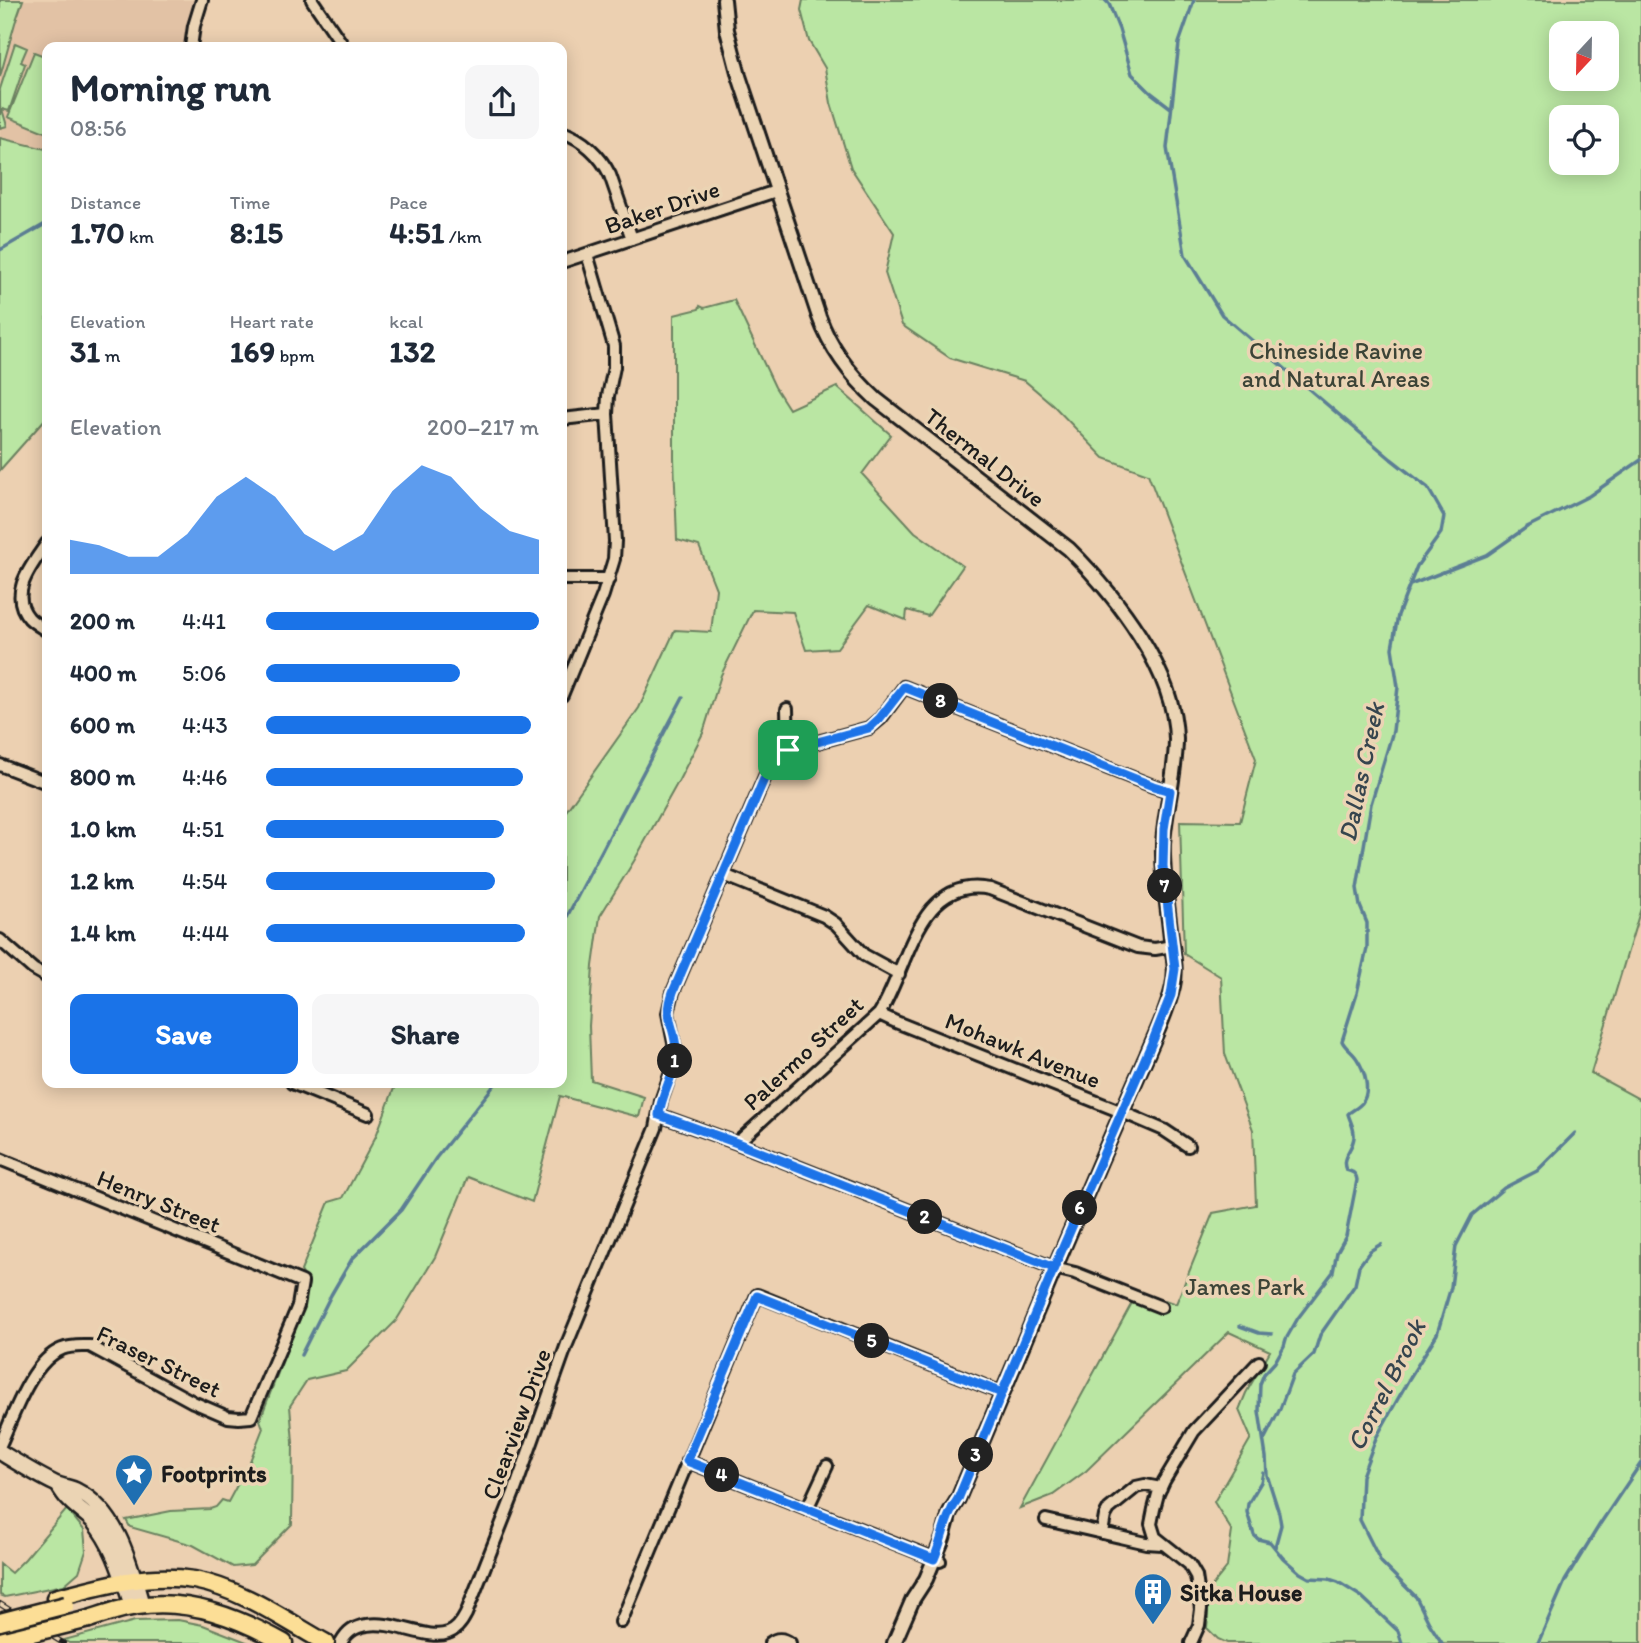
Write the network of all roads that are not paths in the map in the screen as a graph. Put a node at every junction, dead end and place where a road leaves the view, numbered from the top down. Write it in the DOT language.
graph roads {
  1 [pos="202,0"];
  2 [pos="312,0"];
  3 [pos="724,0"];
  4 [pos="192,42"];
  5 [pos="341,42"];
  6 [pos="567,135"];
  7 [pos="776,191"];
  8 [pos="632,239"];
  9 [pos="587,254"];
  10 [pos="567,260"];
  11 [pos="607,414"];
  12 [pos="567,418"];
  13 [pos="42,550"];
  14 [pos="567,579"];
  15 [pos="608,579"];
  16 [pos="42,627"];
  17 [pos="567,682"];
  18 [pos="787,709"];
  19 [pos="788,750"];
  20 [pos="0,765"];
  21 [pos="42,781"];
  22 [pos="1170,791"];
  23 [pos="724,875"];
  24 [pos="0,940"];
  25 [pos="1172,946"];
  26 [pos="42,974"];
  27 [pos="899,974"];
  28 [pos="879,1014"];
  29 [pos="304,1088"];
  30 [pos="1122,1112"];
  31 [pos="368,1114"];
  32 [pos="659,1115"];
  33 [pos="737,1143"];
  34 [pos="1188,1146"];
  35 [pos="0,1159"];
  36 [pos="1054,1268"];
  37 [pos="303,1282"];
  38 [pos="1161,1307"];
  39 [pos="1259,1362"];
  40 [pos="1002,1393"];
  41 [pos="0,1445"];
  42 [pos="0,1452"];
  43 [pos="687,1461"];
  44 [pos="827,1466"];
  45 [pos="1161,1488"];
  46 [pos="807,1509"];
  47 [pos="1046,1520"];
  48 [pos="1102,1533"];
  49 [pos="1162,1544"];
  50 [pos="937,1560"];
  51 [pos="129,1581"];
  52 [pos="61,1602"];
  53 [pos="137,1606"];
  54 [pos="0,1612"];
  55 [pos="0,1622"];
  56 [pos="621,1622"];
  57 [pos="0,1642"];
  58 [pos="284,1643"];
  59 [pos="326,1643"];
  60 [pos="341,1643"];
  61 [pos="770,1643"];
  62 [pos="790,1643"];
  63 [pos="894,1643"];
  64 [pos="901,1643"];
  65 [pos="1192,1643"];
  1 -- 4 [label="street"];
  2 -- 5 [label="street"];
  3 -- 7 [label="street, Thermal Drive"];
  6 -- 8 [label="street"];
  7 -- 8 [label="street, Baker Drive"];
  7 -- 22 [label="street, Thermal Drive"];
  8 -- 9 [label="street, Baker Drive"];
  9 -- 10 [label="street, Baker Drive"];
  9 -- 11 [label="street"];
  11 -- 12 [label="street"];
  11 -- 15 [label="street"];
  13 -- 16 [label="street"];
  14 -- 15 [label="street"];
  15 -- 17 [label="street"];
  18 -- 19 [label="street"];
  19 -- 22 [label="street"];
  19 -- 23 [label="street, Clearview Drive"];
  20 -- 21 [label="street"];
  22 -- 25 [label="street, Thermal Drive"];
  23 -- 27 [label="street"];
  23 -- 32 [label="street, Clearview Drive"];
  24 -- 26 [label="street"];
  25 -- 27 [label="street, Palermo Street"];
  25 -- 30 [label="street, Thermal Drive"];
  27 -- 28 [label="street, Palermo Street"];
  28 -- 30 [label="street, Mohawk Avenue"];
  28 -- 33 [label="street, Palermo Street"];
  29 -- 31 [label="street"];
  30 -- 34 [label="street, Mohawk Avenue"];
  30 -- 36 [label="street, Thermal Drive"];
  32 -- 33 [label="street"];
  32 -- 60 [label="street, Clearview Drive"];
  33 -- 36 [label="street"];
  35 -- 37 [label="street, Henry Street"];
  36 -- 38 [label="street"];
  36 -- 40 [label="street, Thermal Drive"];
  37 -- 41 [label="street, Fraser Street"];
  39 -- 45 [label="street"];
  40 -- 43 [label="street"];
  40 -- 50 [label="street, Thermal Drive"];
  42 -- 51 [label="main road"];
  43 -- 46 [label="street"];
  43 -- 56 [label="street"];
  44 -- 46 [label="street"];
  45 -- 48 [label="street"];
  45 -- 49 [label="street"];
  46 -- 50 [label="street"];
  47 -- 48 [label="street"];
  48 -- 49 [label="street"];
  49 -- 65 [label="street"];
  50 -- 63 [label="street"];
  50 -- 64 [label="street"];
  51 -- 52 [label="main road"];
  51 -- 53 [label="main road"];
  51 -- 59 [label="main road"];
  52 -- 54 [label="main road"];
  52 -- 55 [label="main road, bridge"];
  53 -- 57 [label="main road, bridge"];
  53 -- 58 [label="main road"];
  61 -- 62 [label="street"];
}
